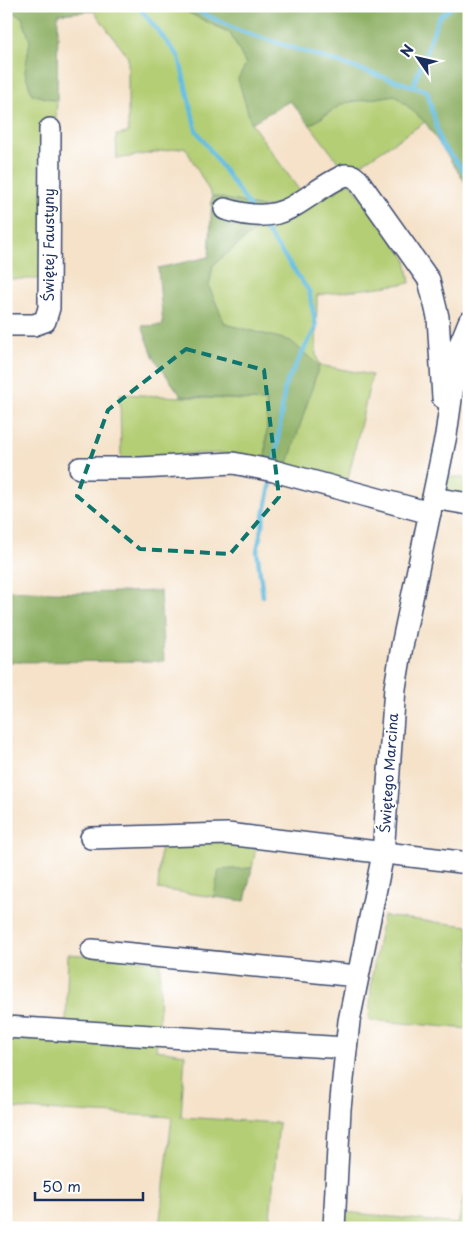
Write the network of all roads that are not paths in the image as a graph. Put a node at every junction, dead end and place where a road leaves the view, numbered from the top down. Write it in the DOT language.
graph roads {
  1 [pos="50,129"];
  2 [pos="225,209"];
  3 [pos="469,322"];
  4 [pos="6,325"];
  5 [pos="446,435"];
  6 [pos="80,468"];
  7 [pos="469,504"];
  8 [pos="432,505"];
  9 [pos="91,838"];
  10 [pos="383,854"];
  11 [pos="469,862"];
  12 [pos="92,950"];
  13 [pos="357,976"];
  14 [pos="6,1027"];
  15 [pos="346,1048"];
  16 [pos="334,1228"];
  1 -- 4 [label="street, Świętej Faustyny"];
  2 -- 5 [label="street"];
  3 -- 5 [label="street, Świętego Marcina"];
  5 -- 8 [label="street, Świętego Marcina"];
  6 -- 8 [label="street"];
  7 -- 8 [label="street"];
  8 -- 10 [label="street, Świętego Marcina"];
  9 -- 10 [label="street"];
  10 -- 11 [label="street"];
  10 -- 13 [label="street, Świętego Marcina"];
  12 -- 13 [label="street"];
  13 -- 15 [label="street, Świętego Marcina"];
  14 -- 15 [label="street"];
  15 -- 16 [label="street, Świętego Marcina"];
}
